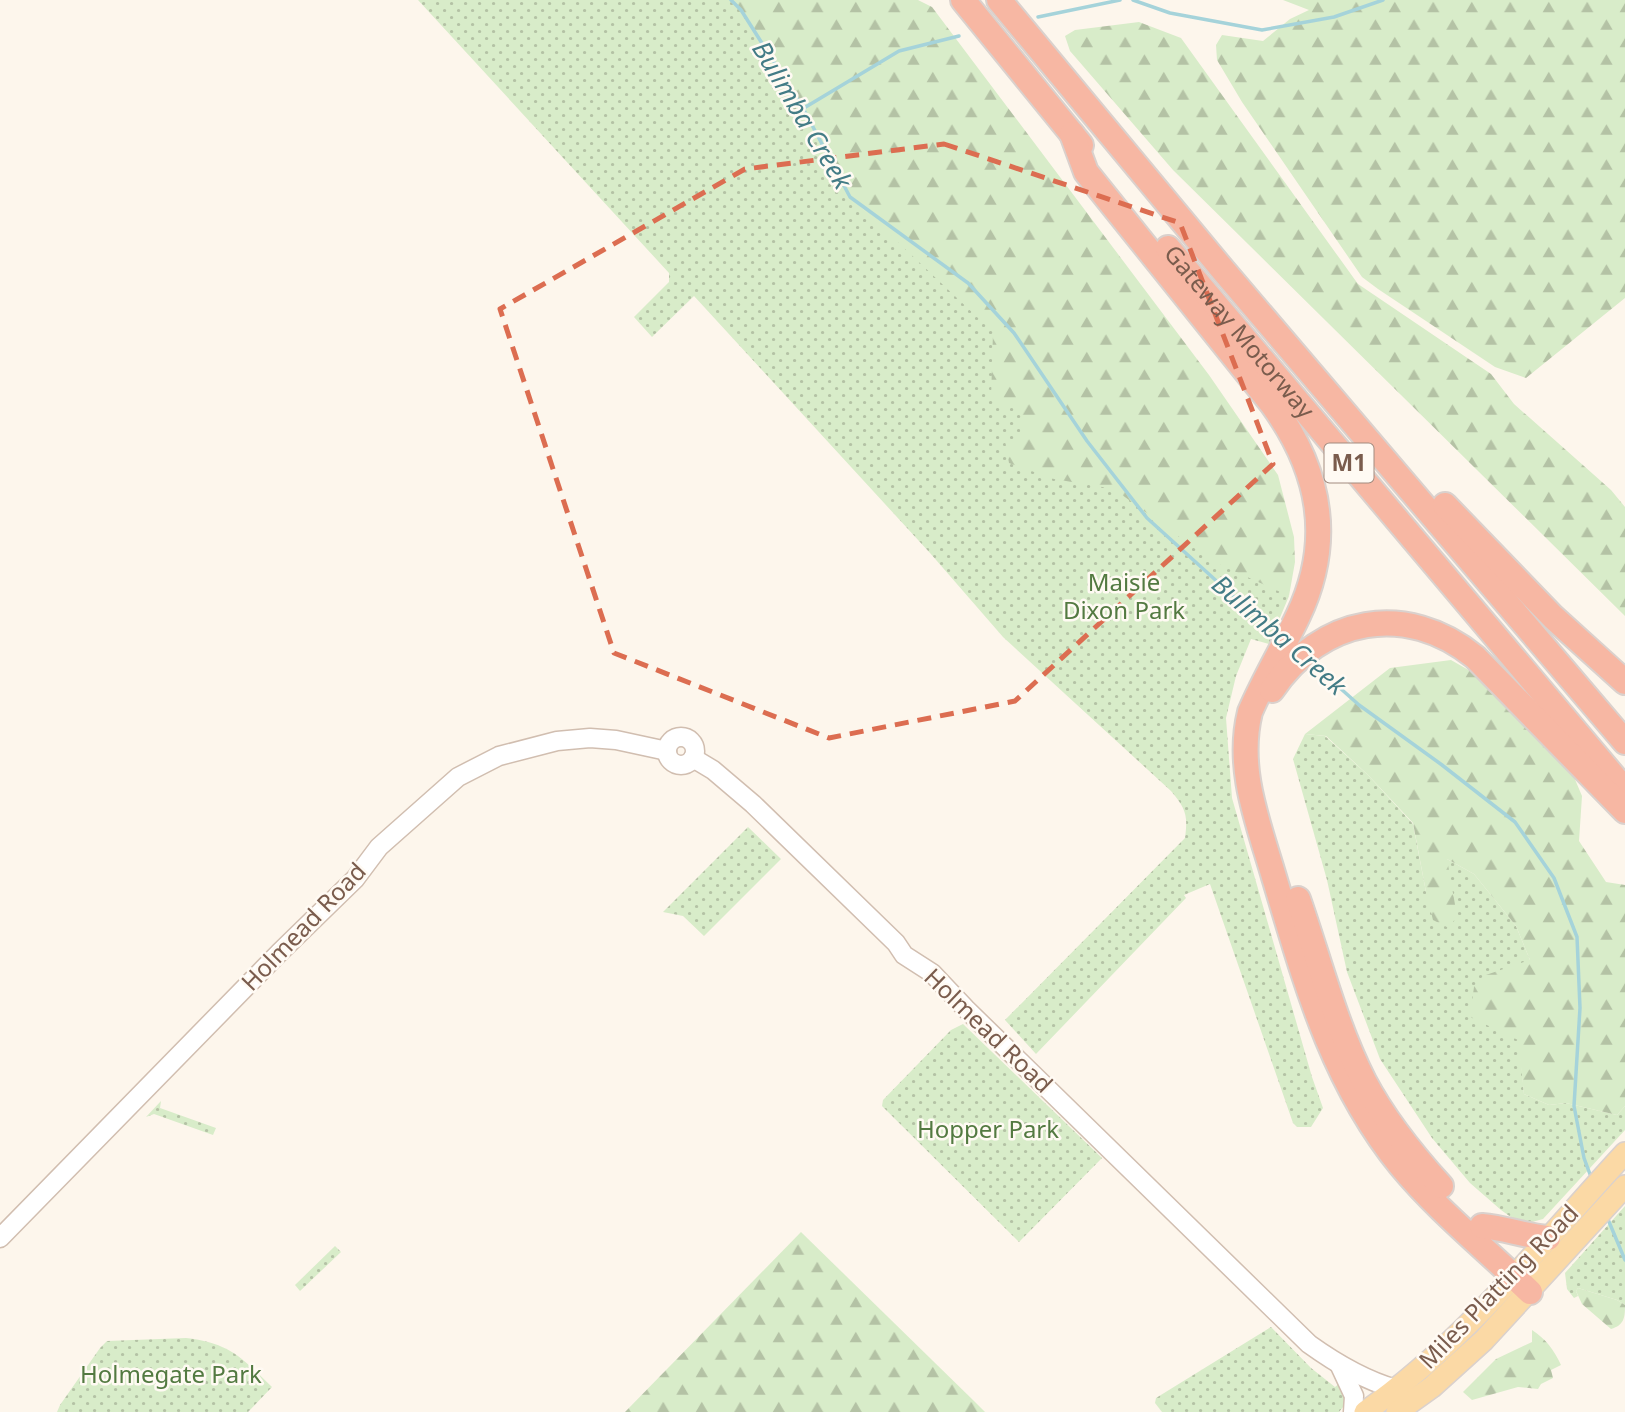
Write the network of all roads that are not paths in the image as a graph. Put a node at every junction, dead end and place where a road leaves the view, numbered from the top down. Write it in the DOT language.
graph roads {
  1 [pos="963,0"];
  2 [pos="999,0"];
  3 [pos="1072,134"];
  4 [pos="1402,478"];
  5 [pos="1283,662"];
  6 [pos="1625,682"];
  7 [pos="1625,742"];
  8 [pos="1625,791"];
  9 [pos="1625,811"];
  10 [pos="1625,1153"];
  11 [pos="1620,1192"];
  12 [pos="1482,1226"];
  13 [pos="0,1238"];
  14 [pos="1548,1238"];
  15 [pos="1527,1277"];
  16 [pos="1340,1366"];
  17 [pos="1396,1390"];
  18 [pos="1353,1412"];
  19 [pos="1365,1412"];
  20 [pos="1397,1412"];
  1 -- 3 [label="highway, Gateway Motorway / M1"];
  2 -- 4 [label="highway, Gateway Motorway / M1"];
  3 -- 5 [label="highway"];
  3 -- 8 [label="highway, Gateway Motorway / M1"];
  4 -- 6 [label="highway"];
  4 -- 7 [label="highway, Gateway Motorway / M1"];
  5 -- 9 [label="highway"];
  5 -- 12 [label="highway"];
  5 -- 15 [label="highway"];
  10 -- 14 [label="main road, Miles Platting Road"];
  11 -- 15 [label="main road, Miles Platting Road"];
  12 -- 14 [label="highway"];
  12 -- 15 [label="highway"];
  13 -- 16 [label="street, Holmead Road"];
  14 -- 15 [label="main road, Miles Platting Road"];
  15 -- 17 [label="main road, Miles Platting Road"];
  15 -- 20 [label="main road, Miles Platting Road"];
  16 -- 17 [label="street, Holmead Road"];
  16 -- 18 [label="street"];
  17 -- 19 [label="main road, Miles Platting Road"];
}
